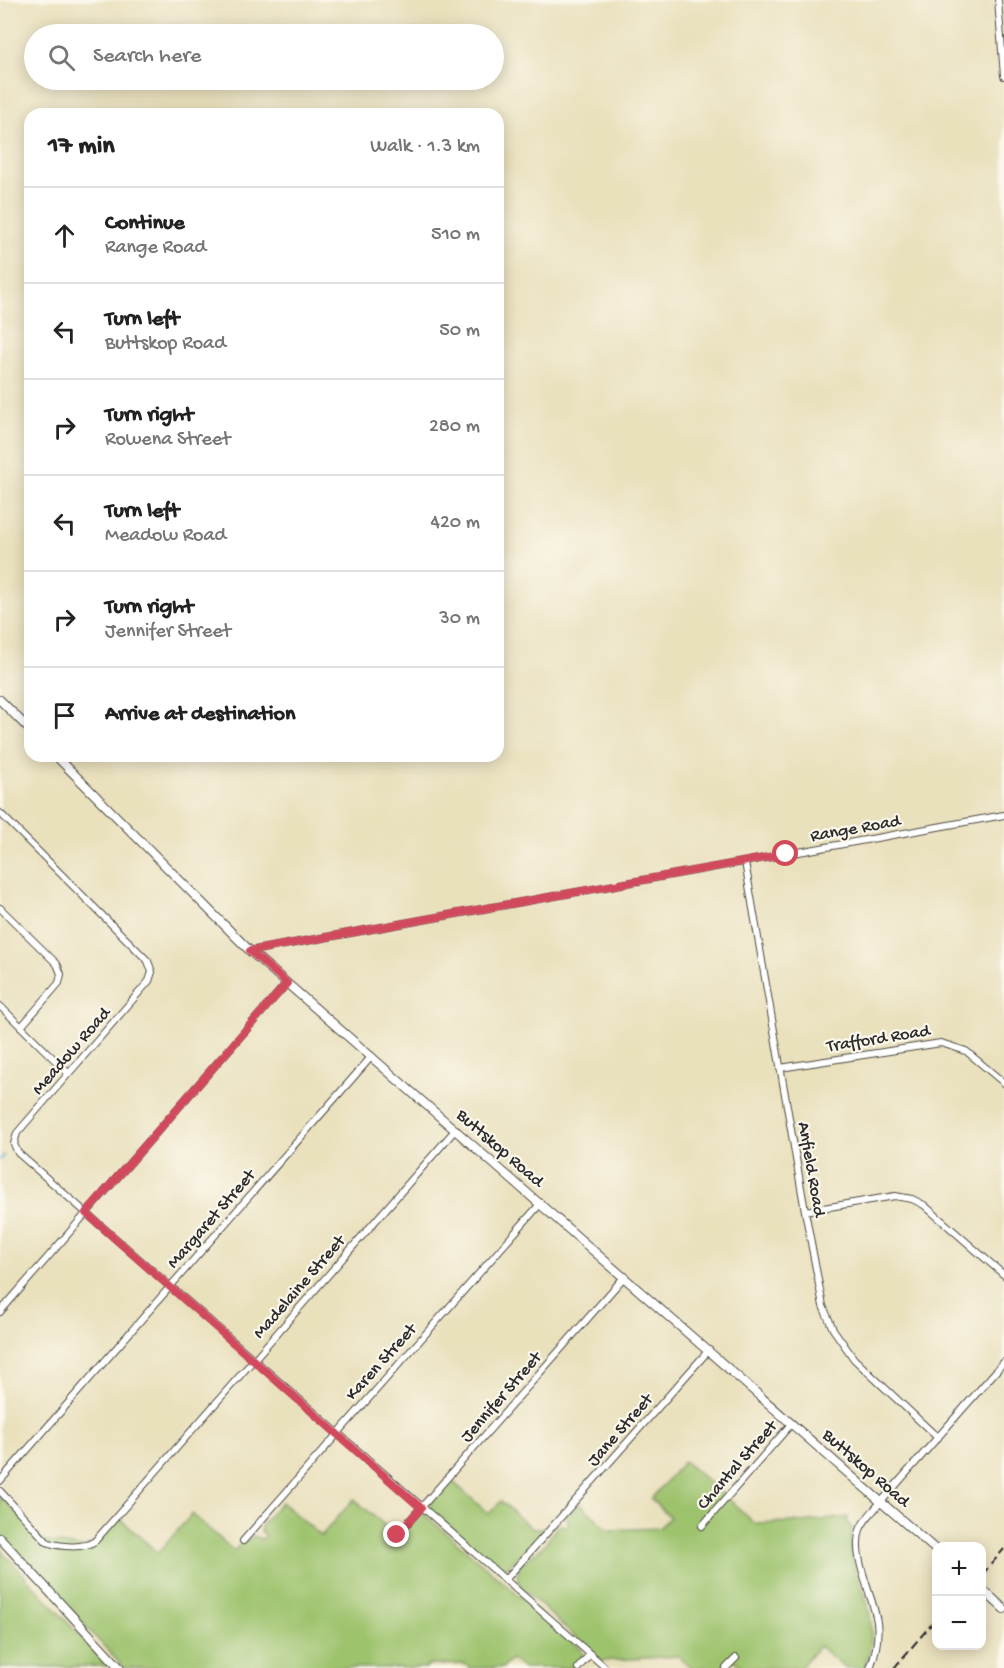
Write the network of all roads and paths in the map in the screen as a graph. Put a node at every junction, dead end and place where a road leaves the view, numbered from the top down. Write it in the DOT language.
graph roads {
  1 [pos="998,0"];
  2 [pos="1004,76"];
  3 [pos="0,700"];
  4 [pos="24,724"];
  5 [pos="62,762"];
  6 [pos="0,813"];
  7 [pos="1004,815"];
  8 [pos="745,862"];
  9 [pos="0,908"];
  10 [pos="250,951"];
  11 [pos="287,983"];
  12 [pos="0,1006"];
  13 [pos="21,1027"];
  14 [pos="372,1056"];
  15 [pos="780,1068"];
  16 [pos="68,1074"];
  17 [pos="1004,1083"];
  18 [pos="456,1129"];
  19 [pos="541,1203"];
  20 [pos="805,1211"];
  21 [pos="86,1213"];
  22 [pos="1004,1275"];
  23 [pos="625,1276"];
  24 [pos="170,1286"];
  25 [pos="0,1311"];
  26 [pos="709,1350"];
  27 [pos="254,1359"];
  28 [pos="1004,1362"];
  29 [pos="792,1423"];
  30 [pos="336,1433"];
  31 [pos="938,1438"];
  32 [pos="0,1481"];
  33 [pos="0,1491"];
  34 [pos="882,1501"];
  35 [pos="421,1508"];
  36 [pos="702,1526"];
  37 [pos="397,1535"];
  38 [pos="0,1538"];
  39 [pos="243,1541"];
  40 [pos="932,1546"];
  41 [pos="505,1580"];
  42 [pos="986,1593"];
  43 [pos="1004,1609"];
  44 [pos="590,1654"];
  45 [pos="735,1658"];
  46 [pos="120,1668"];
  47 [pos="578,1668"];
  48 [pos="606,1668"];
  49 [pos="726,1668"];
  50 [pos="870,1668"];
  1 -- 2 [label="street"];
  3 -- 4 [label="street"];
  5 -- 10 [label="street, Buttskop Road"];
  6 -- 16 [label="street, Meadow Road"];
  7 -- 8 [label="street, Range Road"];
  8 -- 10 [label="street, Range Road"];
  8 -- 15 [label="street, Anfield Road"];
  9 -- 13 [label="street"];
  10 -- 11 [label="street, Buttskop Road"];
  11 -- 14 [label="street, Buttskop Road"];
  11 -- 21 [label="street"];
  12 -- 13 [label="street"];
  13 -- 16 [label="street"];
  14 -- 18 [label="street, Buttskop Road"];
  14 -- 24 [label="street, Margaret Street"];
  15 -- 17 [label="street, Trafford Road"];
  15 -- 20 [label="street, Anfield Road"];
  16 -- 21 [label="street, Meadow Road"];
  18 -- 19 [label="street, Buttskop Road"];
  18 -- 27 [label="street, Madelaine Street"];
  19 -- 23 [label="street, Buttskop Road"];
  19 -- 30 [label="street, Karen Street"];
  20 -- 22 [label="street"];
  20 -- 31 [label="street, Anfield Road"];
  21 -- 24 [label="street, Meadow Road"];
  21 -- 25 [label="street"];
  23 -- 26 [label="street, Buttskop Road"];
  23 -- 35 [label="street, Jennifer Street"];
  24 -- 27 [label="street, Meadow Road"];
  24 -- 32 [label="street, Margaret Street"];
  26 -- 29 [label="street, Buttskop Road"];
  26 -- 41 [label="street, Jane Street"];
  27 -- 30 [label="street, Meadow Road"];
  27 -- 33 [label="street, Madelaine Street"];
  28 -- 31 [label="street"];
  29 -- 34 [label="street, Buttskop Road"];
  29 -- 36 [label="street, Chantal Street"];
  30 -- 35 [label="street, Meadow Road"];
  30 -- 39 [label="street, Karen Street"];
  31 -- 34 [label="street"];
  34 -- 40 [label="street, Buttskop Road"];
  34 -- 50 [label="street"];
  35 -- 37 [label="street, Jennifer Street"];
  35 -- 41 [label="street, Meadow Road"];
  38 -- 46 [label="street"];
  41 -- 44 [label="street, Meadow Road"];
  42 -- 43 [label="street"];
  44 -- 47 [label="street"];
  44 -- 48 [label="street, Meadow Road"];
  45 -- 49 [label="street"];
}
